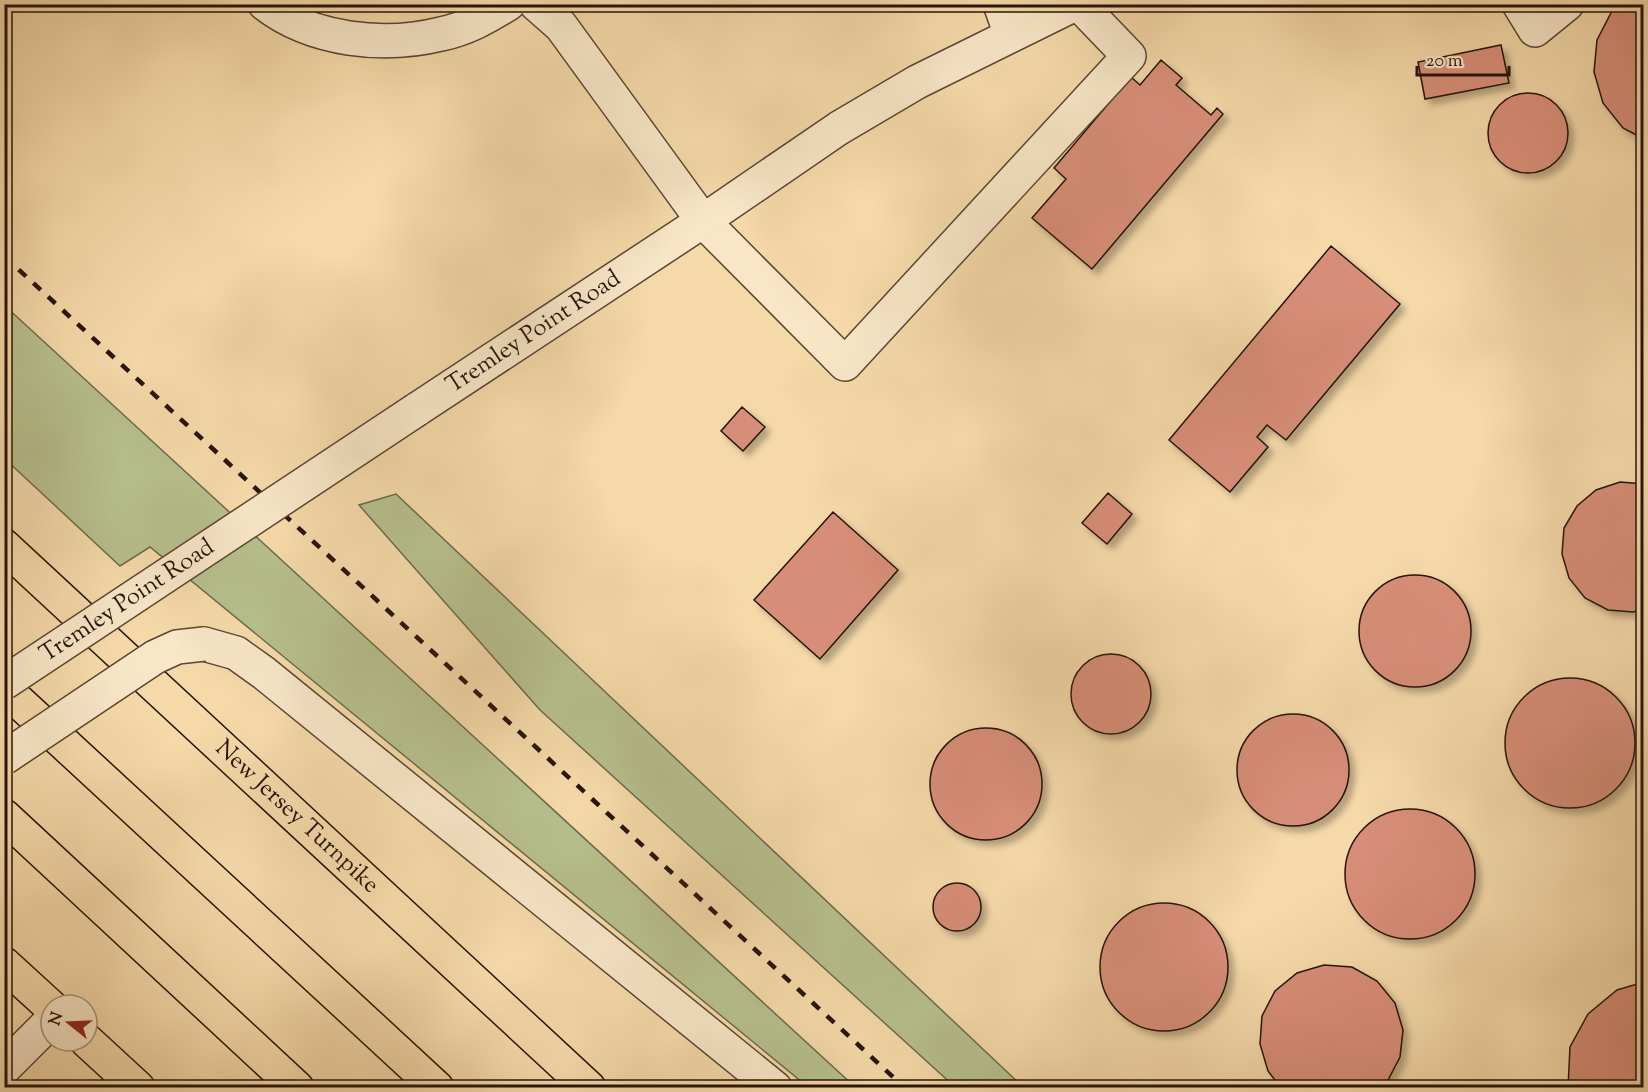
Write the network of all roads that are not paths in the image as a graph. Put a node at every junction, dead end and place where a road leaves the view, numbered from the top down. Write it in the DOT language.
graph roads {
  1 [pos="265,4"];
  2 [pos="508,4"];
  3 [pos="536,4"];
  4 [pos="1000,4"];
  5 [pos="1077,4"];
  6 [pos="1519,4"];
  7 [pos="1567,4"];
  8 [pos="1011,35"];
  9 [pos="703,221"];
  10 [pos="4,546"];
  11 [pos="4,683"];
  12 [pos="4,688"];
  13 [pos="4,758"];
  14 [pos="4,816"];
  15 [pos="4,964"];
  16 [pos="39,996"];
  17 [pos="39,1033"];
  18 [pos="99,1052"];
  19 [pos="4,1068"];
  20 [pos="138,1088"];
  21 [pos="297,1088"];
  22 [pos="437,1088"];
  23 [pos="589,1088"];
  24 [pos="776,1088"];
  1 -- 2 [label="street"];
  3 -- 9 [label="street"];
  4 -- 8 [label="street"];
  5 -- 8 [label="street, Tremley Point Road"];
  5 -- 9 [label="street"];
  6 -- 7 [label="street"];
  8 -- 9 [label="street, Tremley Point Road"];
  9 -- 11 [label="street, Tremley Point Road, bridge"];
  10 -- 23 [label="highway, New Jersey Turnpike"];
  12 -- 22 [label="highway"];
  13 -- 24 [label="street, bridge"];
  14 -- 21 [label="highway"];
  15 -- 16 [label="highway"];
  17 -- 19 [label="street"];
  18 -- 20 [label="highway"];
}
